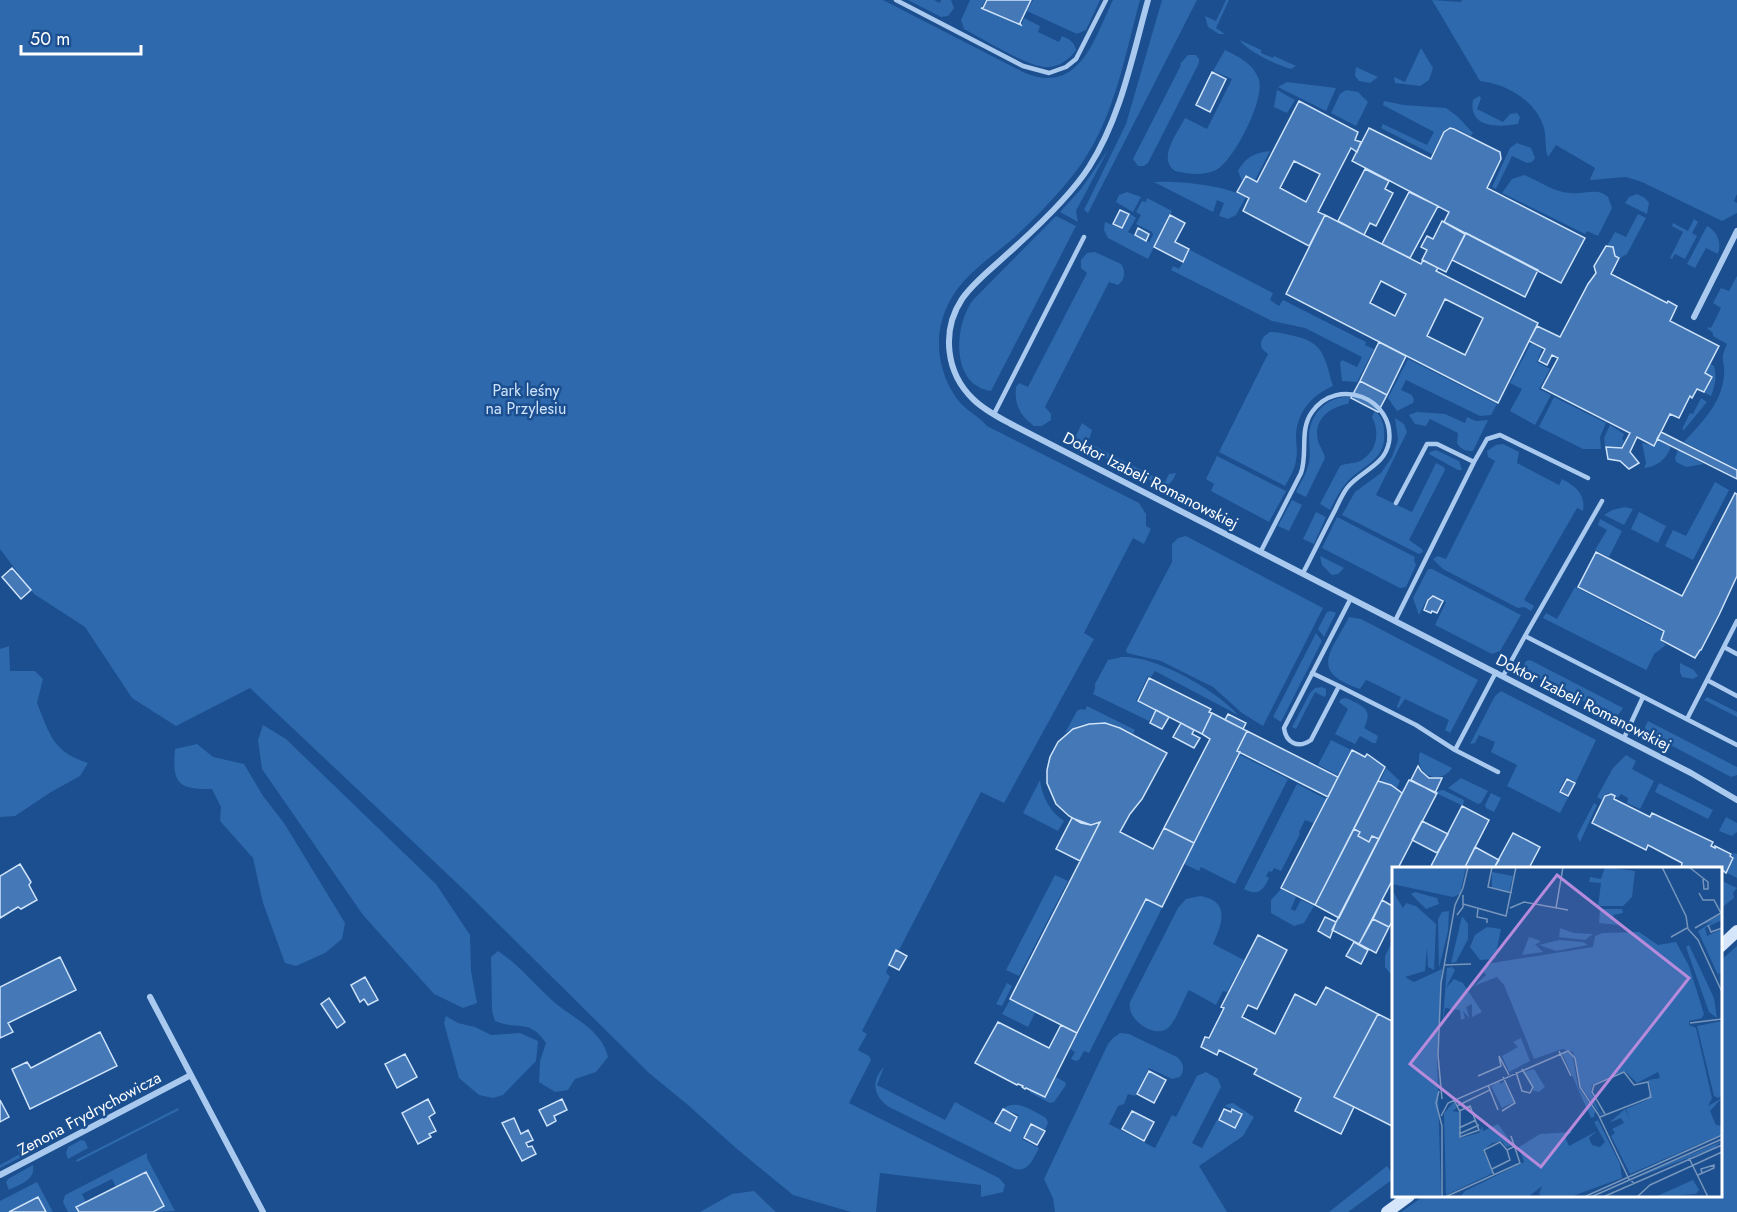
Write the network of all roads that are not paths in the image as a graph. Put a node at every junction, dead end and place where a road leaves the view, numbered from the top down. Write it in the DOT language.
graph roads {
  1 [pos="896,0"];
  2 [pos="1106,0"];
  3 [pos="1148,0"];
  4 [pos="1737,231"];
  5 [pos="1084,237"];
  6 [pos="1734,245"];
  7 [pos="1694,317"];
  8 [pos="994,414"];
  9 [pos="1474,462"];
  10 [pos="1588,478"];
  11 [pos="1602,501"];
  12 [pos="1396,503"];
  13 [pos="1261,551"];
  14 [pos="1303,573"];
  15 [pos="1351,598"];
  16 [pos="1395,621"];
  17 [pos="1737,621"];
  18 [pos="1525,636"];
  19 [pos="1724,647"];
  20 [pos="1737,654"];
  21 [pos="1496,672"];
  22 [pos="1312,673"];
  23 [pos="1503,676"];
  24 [pos="1707,680"];
  25 [pos="1339,686"];
  26 [pos="1737,696"];
  27 [pos="1643,697"];
  28 [pos="1687,719"];
  29 [pos="1624,738"];
  30 [pos="1737,745"];
  31 [pos="1455,750"];
  32 [pos="1498,772"];
  33 [pos="1737,800"];
  34 [pos="1736,933"];
  35 [pos="1722,944"];
  36 [pos="150,997"];
  37 [pos="191,1075"];
  38 [pos="0,1175"];
  39 [pos="1408,1197"];
  40 [pos="263,1212"];
  41 [pos="1387,1212"];
  1 -- 2 [label="lane"];
  3 -- 8 [label="street, Doktor Izabeli Romanowskiej"];
  4 -- 6 [label="street"];
  5 -- 8 [label="lane"];
  6 -- 7 [label="street"];
  8 -- 13 [label="street, Doktor Izabeli Romanowskiej"];
  9 -- 10 [label="lane"];
  9 -- 12 [label="lane"];
  9 -- 16 [label="lane"];
  11 -- 18 [label="lane"];
  13 -- 14 [label="street, Doktor Izabeli Romanowskiej"];
  13 -- 14 [label="lane"];
  14 -- 15 [label="street, Doktor Izabeli Romanowskiej"];
  15 -- 16 [label="street, Doktor Izabeli Romanowskiej"];
  15 -- 22 [label="lane"];
  16 -- 21 [label="street, Doktor Izabeli Romanowskiej"];
  17 -- 19 [label="lane"];
  18 -- 23 [label="lane"];
  18 -- 27 [label="lane"];
  19 -- 20 [label="lane"];
  19 -- 24 [label="lane"];
  21 -- 23 [label="street, Doktor Izabeli Romanowskiej"];
  21 -- 31 [label="lane"];
  22 -- 25 [label="lane"];
  22 -- 25 [label="lane"];
  23 -- 29 [label="street, Doktor Izabeli Romanowskiej"];
  24 -- 26 [label="lane"];
  24 -- 28 [label="lane"];
  25 -- 31 [label="lane"];
  27 -- 28 [label="lane"];
  27 -- 29 [label="lane"];
  28 -- 30 [label="lane"];
  29 -- 33 [label="street, Doktor Izabeli Romanowskiej"];
  31 -- 32 [label="lane"];
  34 -- 35 [label="street"];
  36 -- 37 [label="street"];
  37 -- 38 [label="street, Zenona Frydrychowicza"];
  37 -- 40 [label="street"];
  39 -- 41 [label="street"];
}
